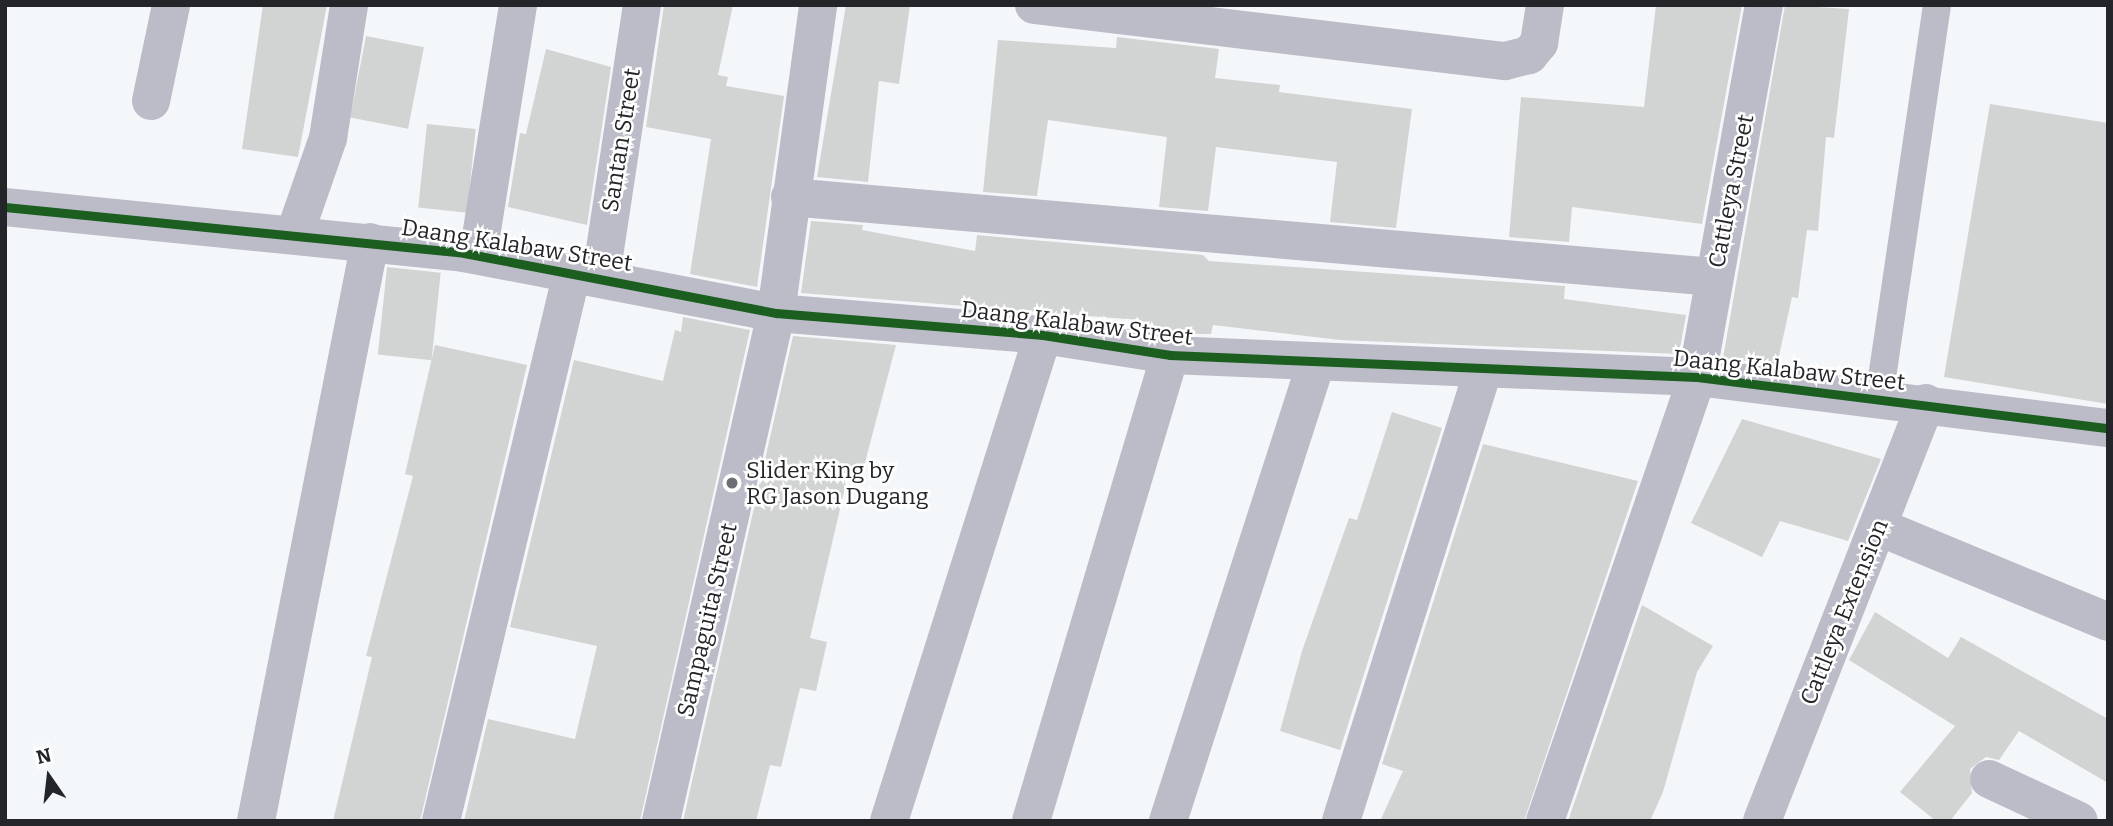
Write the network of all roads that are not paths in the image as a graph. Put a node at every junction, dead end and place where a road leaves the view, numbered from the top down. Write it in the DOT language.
graph roads {
  1 [pos="170,5"];
  2 [pos="349,5"];
  3 [pos="518,5"];
  4 [pos="642,5"];
  5 [pos="818,5"];
  6 [pos="1034,5"];
  7 [pos="1545,5"];
  8 [pos="1764,5"];
  9 [pos="1937,5"];
  10 [pos="151,101"];
  11 [pos="790,197"];
  12 [pos="5,207"];
  13 [pos="295,233"];
  14 [pos="370,242"];
  15 [pos="478,255"];
  16 [pos="586,274"];
  17 [pos="1714,277"];
  18 [pos="776,313"];
  19 [pos="1043,335"];
  20 [pos="1170,355"];
  21 [pos="1316,362"];
  22 [pos="1483,371"];
  23 [pos="1697,377"];
  24 [pos="1879,398"];
  25 [pos="1926,403"];
  26 [pos="2108,428"];
  27 [pos="1879,527"];
  28 [pos="2108,622"];
  29 [pos="1989,779"];
  30 [pos="256,821"];
  31 [pos="441,821"];
  32 [pos="662,821"];
  33 [pos="889,821"];
  34 [pos="1031,821"];
  35 [pos="1168,821"];
  36 [pos="1341,821"];
  37 [pos="1545,821"];
  38 [pos="1762,821"];
  39 [pos="2079,821"];
  1 -- 10 [label="street"];
  2 -- 13 [label="street"];
  3 -- 15 [label="street"];
  4 -- 16 [label="street, Santan Street"];
  5 -- 11 [label="street, Sampaguita Street"];
  6 -- 7 [label="street"];
  8 -- 17 [label="street, Cattleya Street"];
  9 -- 24 [label="lane"];
  11 -- 17 [label="street"];
  11 -- 18 [label="street, Sampaguita Street"];
  12 -- 13 [label="street, Daang Kalabaw Street"];
  13 -- 14 [label="street, Daang Kalabaw Street"];
  14 -- 15 [label="street, Daang Kalabaw Street"];
  14 -- 30 [label="street"];
  15 -- 16 [label="street, Daang Kalabaw Street"];
  16 -- 18 [label="street, Daang Kalabaw Street"];
  16 -- 31 [label="street, Santan Street"];
  17 -- 23 [label="street, Cattleya Street"];
  18 -- 19 [label="street, Daang Kalabaw Street"];
  18 -- 32 [label="street, Sampaguita Street"];
  19 -- 20 [label="street, Daang Kalabaw Street"];
  19 -- 33 [label="street"];
  20 -- 21 [label="street, Daang Kalabaw Street"];
  20 -- 34 [label="street"];
  21 -- 22 [label="street, Daang Kalabaw Street"];
  21 -- 35 [label="street"];
  22 -- 23 [label="street, Daang Kalabaw Street"];
  22 -- 36 [label="street"];
  23 -- 24 [label="street, Daang Kalabaw Street"];
  23 -- 37 [label="street, Cattleya Street"];
  24 -- 25 [label="street, Daang Kalabaw Street"];
  25 -- 26 [label="street, Daang Kalabaw Street"];
  25 -- 27 [label="street, Cattleya Extension"];
  27 -- 28 [label="street"];
  27 -- 38 [label="street, Cattleya Extension"];
  29 -- 39 [label="street"];
}
